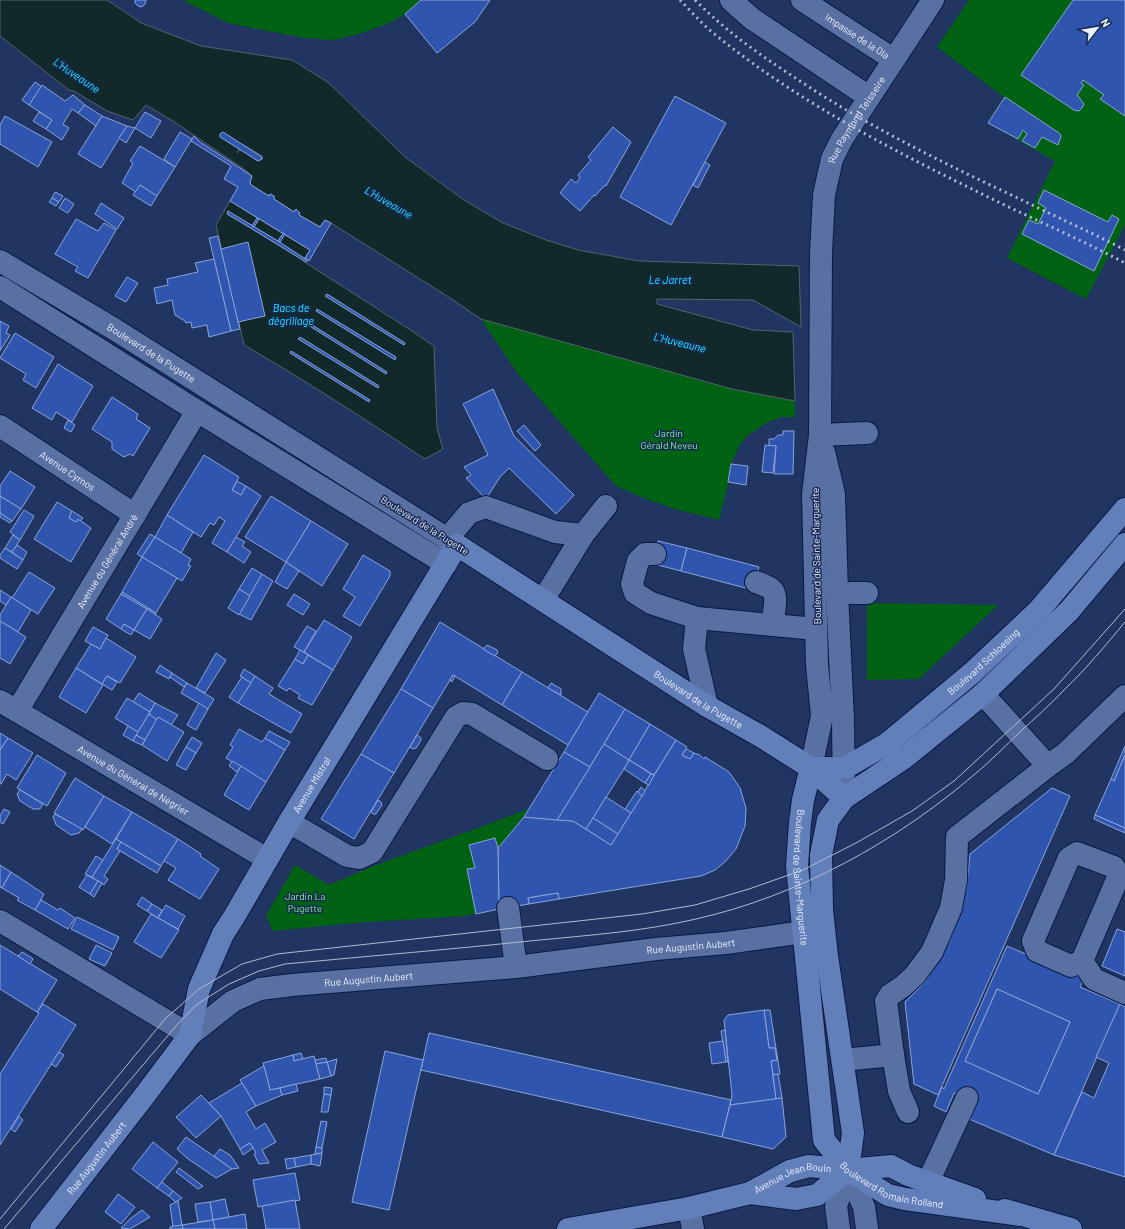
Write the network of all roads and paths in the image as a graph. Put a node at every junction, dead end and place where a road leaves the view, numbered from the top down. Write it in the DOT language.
graph roads {
  1 [pos="731,0"];
  2 [pos="802,0"];
  3 [pos="933,0"];
  4 [pos="893,59"];
  5 [pos="869,97"];
  6 [pos="821,253"];
  7 [pos="0,261"];
  8 [pos="0,287"];
  9 [pos="197,411"];
  10 [pos="0,426"];
  11 [pos="867,433"];
  12 [pos="820,435"];
  13 [pos="606,506"];
  14 [pos="1125,509"];
  15 [pos="134,515"];
  16 [pos="583,535"];
  17 [pos="452,542"];
  18 [pos="1125,544"];
  19 [pos="655,554"];
  20 [pos="446,564"];
  21 [pos="756,582"];
  22 [pos="837,593"];
  23 [pos="867,593"];
  24 [pos="543,600"];
  25 [pos="697,618"];
  26 [pos="772,625"];
  27 [pos="816,629"];
  28 [pos="983,694"];
  29 [pos="1125,696"];
  30 [pos="9,706"];
  31 [pos="707,706"];
  32 [pos="547,759"];
  33 [pos="1048,766"];
  34 [pos="811,768"];
  35 [pos="845,768"];
  36 [pos="844,798"];
  37 [pos="289,822"];
  38 [pos="267,859"];
  39 [pos="508,908"];
  40 [pos="0,921"];
  41 [pos="804,932"];
  42 [pos="1082,961"];
  43 [pos="516,967"];
  44 [pos="1125,993"];
  45 [pos="190,1035"];
  46 [pos="893,1055"];
  47 [pos="843,1060"];
  48 [pos="967,1098"];
  49 [pos="908,1112"];
  50 [pos="848,1170"];
  51 [pos="928,1182"];
  52 [pos="750,1193"];
  53 [pos="1020,1215"];
  54 [pos="691,1219"];
  55 [pos="41,1229"];
  56 [pos="568,1229"];
  57 [pos="839,1229"];
  58 [pos="867,1229"];
  59 [pos="1071,1229"];
  1 -- 5 [label="street"];
  2 -- 4 [label="street, Impasse de la Ola"];
  3 -- 4 [label="street, Rue Raymond Teisseire"];
  4 -- 5 [label="street, Rue Raymond Teisseire"];
  5 -- 6 [label="street, Rue Raymond Teisseire"];
  6 -- 12 [label="street, Boulevard de Sainte-Marguerite"];
  7 -- 17 [label="street, Boulevard de la Pugette"];
  8 -- 9 [label="street"];
  9 -- 15 [label="street, Avenue du Général André"];
  9 -- 20 [label="street"];
  10 -- 15 [label="street, Avenue Cyrnos"];
  11 -- 12 [label="street"];
  12 -- 22 [label="street, Boulevard de Sainte-Marguerite"];
  12 -- 27 [label="street, Boulevard de Sainte-Marguerite"];
  13 -- 16 [label="street"];
  14 -- 35 [label="main road, Boulevard Schloesing"];
  15 -- 30 [label="street, Avenue du Général André"];
  16 -- 17 [label="street"];
  16 -- 24 [label="street"];
  17 -- 20 [label="main road, Avenue Mistral"];
  17 -- 24 [label="main road, Boulevard de la Pugette"];
  18 -- 28 [label="main road"];
  19 -- 25 [label="street"];
  20 -- 37 [label="main road, Avenue Mistral"];
  21 -- 26 [label="street"];
  22 -- 23 [label="street"];
  22 -- 35 [label="street, Boulevard de Sainte-Marguerite"];
  24 -- 31 [label="main road, Boulevard de la Pugette"];
  25 -- 26 [label="street"];
  25 -- 31 [label="street"];
  26 -- 27 [label="street"];
  27 -- 34 [label="street, Boulevard de Sainte-Marguerite"];
  28 -- 33 [label="street"];
  28 -- 36 [label="main road"];
  29 -- 33 [label="street"];
  30 -- 38 [label="street, Avenue du Général de Négrier"];
  31 -- 34 [label="main road, Boulevard de la Pugette"];
  32 -- 37 [label="street"];
  33 -- 46 [label="street"];
  34 -- 35 [label="main road"];
  34 -- 36 [label="main road, Boulevard de la Pugette"];
  34 -- 41 [label="main road, Boulevard de Sainte-Marguerite"];
  35 -- 36 [label="street, Boulevard de Sainte-Marguerite"];
  36 -- 47 [label="main road, Boulevard de Sainte-Marguerite"];
  37 -- 38 [label="main road, Avenue Mistral"];
  38 -- 45 [label="main road, Avenue Mistral"];
  39 -- 43 [label="street"];
  40 -- 45 [label="street"];
  41 -- 43 [label="street, Rue Augustin Aubert"];
  41 -- 50 [label="main road, Boulevard de Sainte-Marguerite"];
  42 -- 42 [label="street"];
  42 -- 44 [label="street"];
  43 -- 45 [label="street, Rue Augustin Aubert"];
  45 -- 55 [label="main road, Rue Augustin Aubert"];
  46 -- 47 [label="street"];
  46 -- 49 [label="street"];
  47 -- 50 [label="main road, Boulevard de Sainte-Marguerite"];
  48 -- 51 [label="street"];
  50 -- 51 [label="main road, Boulevard Romain Rolland"];
  50 -- 52 [label="main road, Avenue Jean Bouin"];
  50 -- 52 [label="main road, Avenue Jean Bouin"];
  50 -- 53 [label="main road, Boulevard Romain Rolland"];
  50 -- 57 [label="street, Boulevard de Sainte-Marguerite"];
  50 -- 58 [label="street, Boulevard de Sainte-Marguerite"];
  51 -- 53 [label="main road, Boulevard Romain Rolland"];
  52 -- 54 [label="main road, Avenue Jean Bouin"];
  53 -- 59 [label="main road, Boulevard Romain Rolland"];
  54 -- 56 [label="main road, Avenue Jean Bouin"];
}
